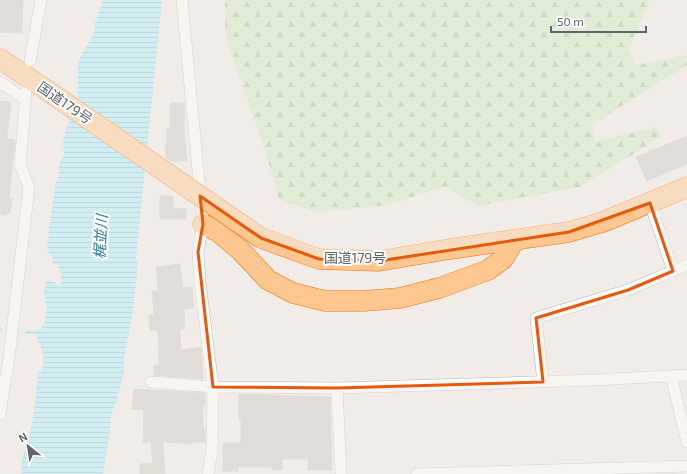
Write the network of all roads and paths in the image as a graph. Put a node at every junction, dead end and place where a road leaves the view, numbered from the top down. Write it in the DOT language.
graph roads {
  1 [pos="41,0"];
  2 [pos="182,0"];
  3 [pos="0,59"];
  4 [pos="30,61"];
  5 [pos="0,82"];
  6 [pos="32,93"];
  7 [pos="687,187"];
  8 [pos="650,203"];
  9 [pos="203,224"];
  10 [pos="514,241"];
  11 [pos="687,265"];
  12 [pos="673,271"];
  13 [pos="3,373"];
  14 [pos="687,375"];
  15 [pos="671,376"];
  16 [pos="150,382"];
  17 [pos="543,382"];
  18 [pos="213,387"];
  19 [pos="337,388"];
  20 [pos="0,414"];
  21 [pos="687,442"];
  22 [pos="687,466"];
  23 [pos="208,474"];
  24 [pos="341,474"];
  25 [pos="417,474"];
  1 -- 4 [label="street"];
  2 -- 9 [label="street"];
  3 -- 6 [label="highway, 国道179号"];
  5 -- 6 [label="street"];
  6 -- 10 [label="highway, 国道179号, bridge"];
  6 -- 13 [label="street"];
  7 -- 8 [label="highway, 国道179号"];
  8 -- 10 [label="highway, 国道179号"];
  8 -- 12 [label="street"];
  9 -- 10 [label="highway"];
  9 -- 18 [label="street"];
  11 -- 12 [label="street"];
  12 -- 17 [label="street"];
  13 -- 20 [label="street"];
  14 -- 15 [label="street"];
  15 -- 17 [label="street"];
  15 -- 21 [label="street"];
  16 -- 18 [label="street"];
  17 -- 19 [label="street"];
  18 -- 19 [label="street"];
  18 -- 23 [label="street"];
  19 -- 24 [label="street"];
  22 -- 25 [label="street"];
}
